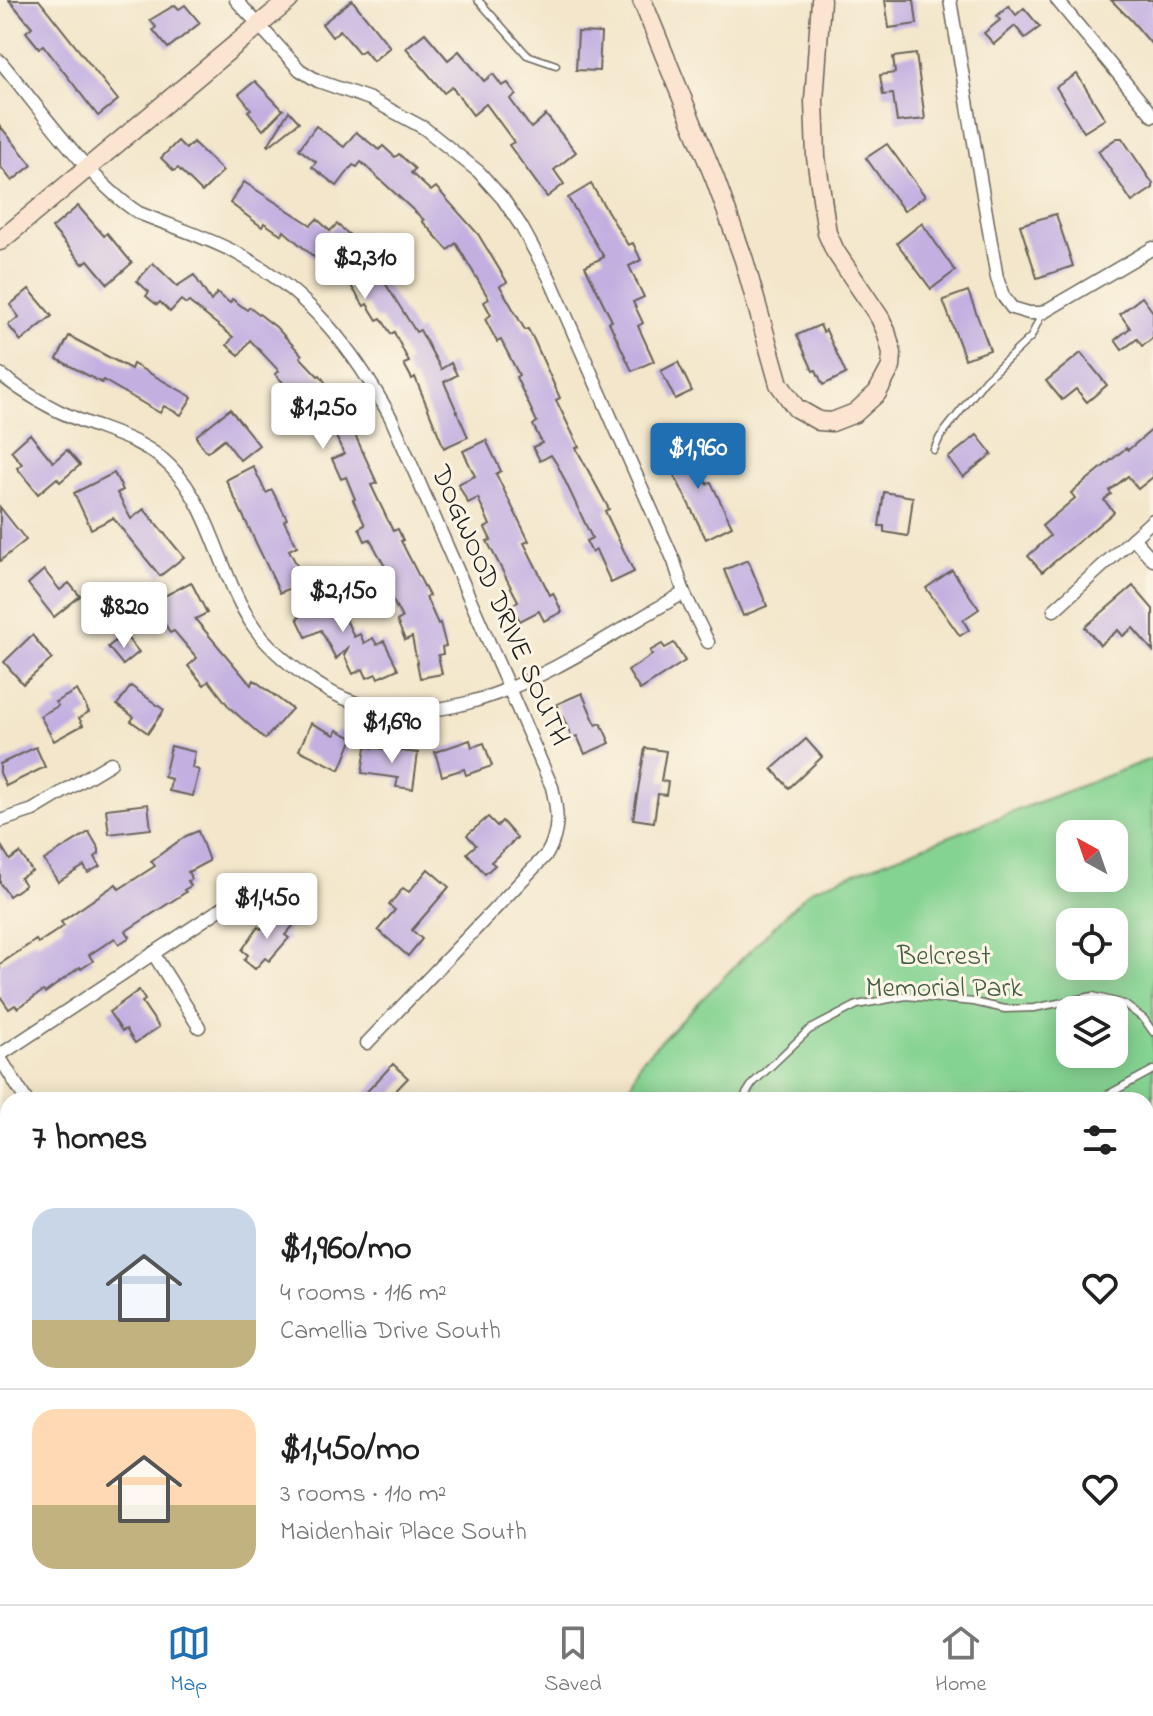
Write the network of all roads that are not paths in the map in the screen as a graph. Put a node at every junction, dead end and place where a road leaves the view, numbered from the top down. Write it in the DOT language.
graph roads {
  1 [pos="236,0"];
  2 [pos="289,0"];
  3 [pos="478,0"];
  4 [pos="642,0"];
  5 [pos="821,0"];
  6 [pos="950,0"];
  7 [pos="1057,0"];
  8 [pos="258,26"];
  9 [pos="0,61"];
  10 [pos="556,65"];
  11 [pos="1153,116"];
  12 [pos="88,167"];
  13 [pos="0,241"];
  14 [pos="1153,248"];
  15 [pos="1042,313"];
  16 [pos="0,374"];
  17 [pos="934,450"];
  18 [pos="1153,520"];
  19 [pos="1133,538"];
  20 [pos="1153,560"];
  21 [pos="684,593"];
  22 [pos="1054,610"];
  23 [pos="708,642"];
  24 [pos="509,689"];
  25 [pos="111,763"];
  26 [pos="0,821"];
  27 [pos="228,904"];
  28 [pos="153,953"];
  29 [pos="199,1027"];
  30 [pos="1153,1032"];
  31 [pos="367,1043"];
  32 [pos="0,1056"];
  33 [pos="1153,1070"];
  34 [pos="21,1092"];
  35 [pos="747,1092"];
  36 [pos="1113,1092"];
  1 -- 8 [label="street"];
  2 -- 8 [label="main road"];
  3 -- 10 [label="lane"];
  4 -- 5 [label="main road"];
  6 -- 15 [label="street"];
  7 -- 11 [label="street"];
  8 -- 12 [label="main road"];
  8 -- 21 [label="street"];
  9 -- 12 [label="street, DOGWOOD DRIVE SOUTH"];
  12 -- 13 [label="main road"];
  12 -- 24 [label="street, DOGWOOD DRIVE SOUTH"];
  14 -- 15 [label="street"];
  15 -- 17 [label="lane"];
  16 -- 24 [label="street"];
  18 -- 19 [label="street"];
  19 -- 20 [label="street"];
  19 -- 22 [label="street"];
  21 -- 23 [label="street"];
  21 -- 24 [label="street"];
  24 -- 31 [label="street, DOGWOOD DRIVE SOUTH"];
  25 -- 26 [label="street"];
  27 -- 28 [label="street"];
  28 -- 29 [label="street"];
  28 -- 32 [label="street"];
  30 -- 35 [label="lane"];
  32 -- 34 [label="street"];
  33 -- 36 [label="lane"];
}
